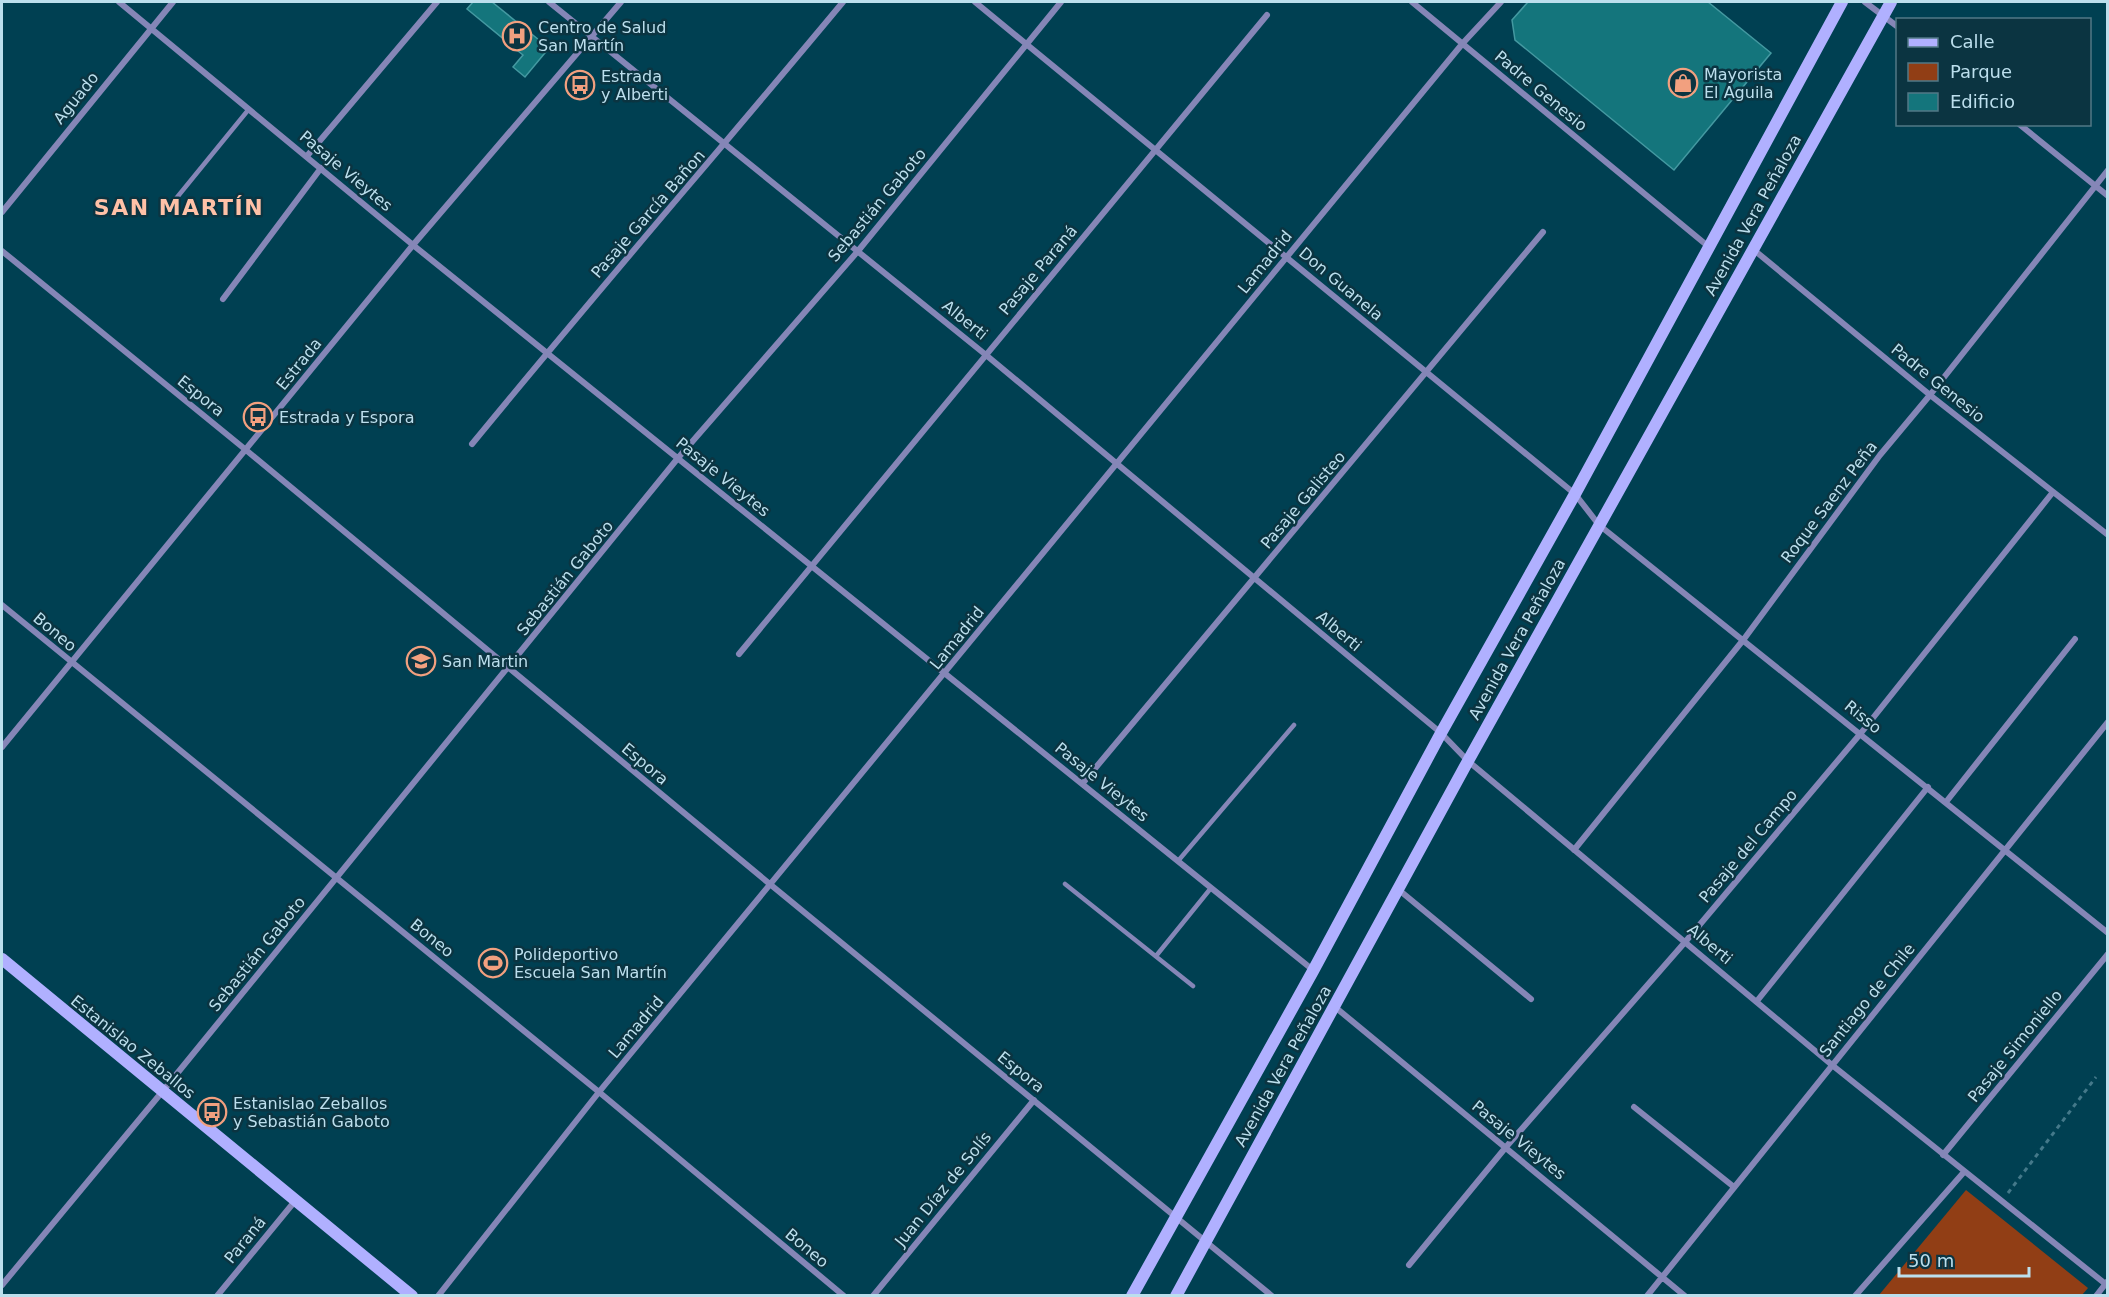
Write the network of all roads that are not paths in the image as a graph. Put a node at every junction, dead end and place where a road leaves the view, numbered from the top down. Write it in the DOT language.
graph roads {
  1 [pos="119,2"];
  2 [pos="173,2"];
  3 [pos="437,2"];
  4 [pos="549,2"];
  5 [pos="621,2"];
  6 [pos="843,2"];
  7 [pos="975,2"];
  8 [pos="1061,2"];
  9 [pos="1412,2"];
  10 [pos="1501,2"];
  11 [pos="1842,2"];
  12 [pos="1866,2"];
  13 [pos="1891,2"];
  14 [pos="1267,15"];
  15 [pos="1883,16"];
  16 [pos="1896,26"];
  17 [pos="150,27"];
  18 [pos="592,37"];
  19 [pos="1463,43"];
  20 [pos="1027,45"];
  21 [pos="249,109"];
  22 [pos="2021,126"];
  23 [pos="726,143"];
  24 [pos="1156,149"];
  25 [pos="307,156"];
  26 [pos="321,168"];
  27 [pos="2108,170"];
  28 [pos="2095,186"];
  29 [pos="2108,196"];
  30 [pos="174,201"];
  31 [pos="2,212"];
  32 [pos="1543,232"];
  33 [pos="413,244"];
  34 [pos="1709,247"];
  35 [pos="1753,249"];
  36 [pos="2,251"];
  37 [pos="858,251"];
  38 [pos="1287,257"];
  39 [pos="223,299"];
  40 [pos="547,352"];
  41 [pos="986,355"];
  42 [pos="1426,373"];
  43 [pos="1930,395"];
  44 [pos="472,444"];
  45 [pos="246,450"];
  46 [pos="678,459"];
  47 [pos="1117,464"];
  48 [pos="2053,492"];
  49 [pos="1575,494"];
  50 [pos="1599,525"];
  51 [pos="2108,535"];
  52 [pos="812,566"];
  53 [pos="1255,579"];
  54 [pos="2,605"];
  55 [pos="1744,639"];
  56 [pos="2074,639"];
  57 [pos="739,654"];
  58 [pos="70,662"];
  59 [pos="509,668"];
  60 [pos="945,673"];
  61 [pos="2108,722"];
  62 [pos="1294,725"];
  63 [pos="1441,733"];
  64 [pos="1861,733"];
  65 [pos="2,747"];
  66 [pos="1468,761"];
  67 [pos="1082,784"];
  68 [pos="1928,787"];
  69 [pos="1946,802"];
  70 [pos="2005,849"];
  71 [pos="1574,850"];
  72 [pos="1178,861"];
  73 [pos="337,878"];
  74 [pos="1065,884"];
  75 [pos="771,885"];
  76 [pos="1210,888"];
  77 [pos="1399,890"];
  78 [pos="2108,933"];
  79 [pos="1686,941"];
  80 [pos="2108,954"];
  81 [pos="1156,956"];
  82 [pos="2,960"];
  83 [pos="1313,971"];
  84 [pos="1193,986"];
  85 [pos="1531,999"];
  86 [pos="1757,1001"];
  87 [pos="1335,1007"];
  88 [pos="1832,1065"];
  89 [pos="162,1092"];
  90 [pos="599,1092"];
  91 [pos="1034,1100"];
  92 [pos="1634,1107"];
  93 [pos="1506,1147"];
  94 [pos="1943,1155"];
  95 [pos="1964,1172"];
  96 [pos="1734,1187"];
  97 [pos="295,1201"];
  98 [pos="1176,1216"];
  99 [pos="1206,1240"];
  100 [pos="1409,1265"];
  101 [pos="1662,1277"];
  102 [pos="2107,1284"];
  103 [pos="2,1285"];
  104 [pos="217,1296"];
  105 [pos="412,1296"];
  106 [pos="438,1296"];
  107 [pos="844,1296"];
  108 [pos="873,1296"];
  109 [pos="1132,1296"];
  110 [pos="1176,1296"];
  111 [pos="1272,1296"];
  112 [pos="1647,1296"];
  113 [pos="1685,1296"];
  114 [pos="1855,1296"];
  115 [pos="2096,1296"];
  1 -- 17 [label="street, Pasaje Vieytes"];
  2 -- 17 [label="street, Aguado"];
  3 -- 25 [label="street"];
  4 -- 18 [label="street, Alberti"];
  5 -- 18 [label="street, Estrada"];
  6 -- 23 [label="street, Pasaje García Bañon"];
  7 -- 20 [label="street, Don Guanela"];
  8 -- 20 [label="street, Sebastián Gaboto"];
  9 -- 19 [label="street, Padre Genesio"];
  10 -- 19 [label="street, Lamadrid"];
  11 -- 34 [label="main road, Avenida Vera Peñaloza"];
  12 -- 15 [label="street"];
  13 -- 15 [label="main road, Avenida Vera Peñaloza"];
  14 -- 24 [label="street, Pasaje Paraná"];
  15 -- 16 [label="street"];
  15 -- 35 [label="main road, Avenida Vera Peñaloza"];
  17 -- 21 [label="street, Pasaje Vieytes"];
  17 -- 31 [label="street, Aguado"];
  18 -- 23 [label="street, Alberti"];
  18 -- 33 [label="street, Estrada"];
  19 -- 34 [label="street, Padre Genesio"];
  19 -- 38 [label="street, Lamadrid"];
  20 -- 24 [label="street, Don Guanela"];
  20 -- 37 [label="street, Sebastián Gaboto"];
  21 -- 25 [label="street, Pasaje Vieytes"];
  21 -- 30 [label="lane"];
  22 -- 28 [label="street"];
  23 -- 37 [label="street, Alberti"];
  23 -- 40 [label="street, Pasaje García Bañon"];
  24 -- 38 [label="street, Don Guanela"];
  24 -- 41 [label="street, Pasaje Paraná"];
  25 -- 26 [label="street, Pasaje Vieytes"];
  26 -- 33 [label="street, Pasaje Vieytes"];
  26 -- 39 [label="street"];
  27 -- 28 [label="street, Roque Saenz Peña"];
  28 -- 29 [label="street"];
  28 -- 43 [label="street, Roque Saenz Peña"];
  32 -- 42 [label="street, Pasaje Galisteo"];
  33 -- 40 [label="street, Pasaje Vieytes"];
  33 -- 45 [label="street, Estrada"];
  34 -- 49 [label="main road, Avenida Vera Peñaloza"];
  35 -- 43 [label="street, Padre Genesio"];
  35 -- 50 [label="main road, Avenida Vera Peñaloza"];
  36 -- 45 [label="street, Espora"];
  37 -- 41 [label="street, Alberti"];
  37 -- 46 [label="street, Sebastián Gaboto"];
  38 -- 42 [label="street, Don Guanela"];
  38 -- 47 [label="street, Lamadrid"];
  40 -- 44 [label="street, Pasaje García Bañon"];
  40 -- 46 [label="street, Pasaje Vieytes"];
  41 -- 47 [label="street, Alberti"];
  41 -- 52 [label="street, Pasaje Paraná"];
  42 -- 49 [label="street, Don Guanela"];
  42 -- 53 [label="street, Pasaje Galisteo"];
  43 -- 48 [label="street, Padre Genesio"];
  43 -- 55 [label="street, Roque Saenz Peña"];
  45 -- 58 [label="street, Estrada"];
  45 -- 59 [label="street, Espora"];
  46 -- 52 [label="street, Pasaje Vieytes"];
  46 -- 59 [label="street, Sebastián Gaboto"];
  47 -- 53 [label="street, Alberti"];
  47 -- 60 [label="street, Lamadrid"];
  48 -- 51 [label="street, Padre Genesio"];
  48 -- 64 [label="street, Pasaje del Campo"];
  49 -- 50 [label="street, Don Guanela"];
  49 -- 63 [label="main road, Avenida Vera Peñaloza"];
  50 -- 55 [label="street, Risso"];
  50 -- 66 [label="main road, Avenida Vera Peñaloza"];
  52 -- 57 [label="street, Pasaje Paraná"];
  52 -- 60 [label="street, Pasaje Vieytes"];
  53 -- 63 [label="street, Alberti"];
  53 -- 67 [label="street, Pasaje Galisteo"];
  54 -- 58 [label="street, Boneo"];
  55 -- 64 [label="street, Risso"];
  55 -- 71 [label="street, Roque Saenz Peña"];
  56 -- 69 [label="street"];
  58 -- 65 [label="street, Estrada"];
  58 -- 73 [label="street, Boneo"];
  59 -- 73 [label="street, Sebastián Gaboto"];
  59 -- 75 [label="street, Espora"];
  60 -- 67 [label="street, Pasaje Vieytes"];
  60 -- 75 [label="street, Lamadrid"];
  61 -- 70 [label="street, Santiago de Chile"];
  62 -- 72 [label="lane"];
  63 -- 66 [label="street, Alberti"];
  63 -- 83 [label="main road, Avenida Vera Peñaloza"];
  64 -- 68 [label="street, Risso"];
  64 -- 79 [label="street, Pasaje del Campo"];
  66 -- 71 [label="street, Alberti"];
  66 -- 77 [label="main road, Avenida Vera Peñaloza"];
  67 -- 72 [label="street, Pasaje Vieytes"];
  68 -- 69 [label="street, Risso"];
  68 -- 86 [label="street"];
  69 -- 70 [label="street, Risso"];
  70 -- 78 [label="street, Risso"];
  70 -- 88 [label="street, Santiago de Chile"];
  71 -- 79 [label="street, Alberti"];
  72 -- 76 [label="street, Pasaje Vieytes"];
  73 -- 89 [label="street, Sebastián Gaboto"];
  73 -- 90 [label="street, Boneo"];
  74 -- 81 [label="lane"];
  75 -- 90 [label="street, Lamadrid"];
  75 -- 91 [label="street, Espora"];
  76 -- 81 [label="lane"];
  76 -- 83 [label="street, Pasaje Vieytes"];
  77 -- 85 [label="street"];
  77 -- 87 [label="main road, Avenida Vera Peñaloza"];
  79 -- 86 [label="street, Alberti"];
  79 -- 93 [label="street, Pasaje del Campo"];
  80 -- 94 [label="street, Pasaje Simoniello"];
  81 -- 84 [label="lane"];
  82 -- 89 [label="main road, Estanislao Zeballos"];
  83 -- 98 [label="main road, Avenida Vera Peñaloza"];
  86 -- 88 [label="street, Alberti"];
  87 -- 93 [label="street, Pasaje Vieytes"];
  87 -- 99 [label="main road, Avenida Vera Peñaloza"];
  88 -- 94 [label="street, Alberti"];
  88 -- 96 [label="street, Santiago de Chile"];
  89 -- 97 [label="main road, Estanislao Zeballos"];
  89 -- 103 [label="street, Sebastián Gaboto"];
  90 -- 106 [label="street, Lamadrid"];
  90 -- 107 [label="street, Boneo"];
  91 -- 98 [label="street, Espora"];
  91 -- 108 [label="street, Juan Díaz de Solís"];
  92 -- 96 [label="street"];
  93 -- 100 [label="street, Pasaje del Campo"];
  93 -- 101 [label="street, Pasaje Vieytes"];
  94 -- 95 [label="street, Alberti"];
  95 -- 102 [label="street, Alberti"];
  95 -- 114 [label="street"];
  96 -- 101 [label="street, Santiago de Chile"];
  97 -- 104 [label="street, Paraná"];
  97 -- 105 [label="main road, Estanislao Zeballos"];
  98 -- 99 [label="street, Espora"];
  98 -- 109 [label="main road, Avenida Vera Peñaloza"];
  99 -- 110 [label="main road, Avenida Vera Peñaloza"];
  99 -- 111 [label="street, Espora"];
  101 -- 112 [label="street, Santiago de Chile"];
  101 -- 113 [label="street, Pasaje Vieytes"];
  102 -- 115 [label="street"];
}
